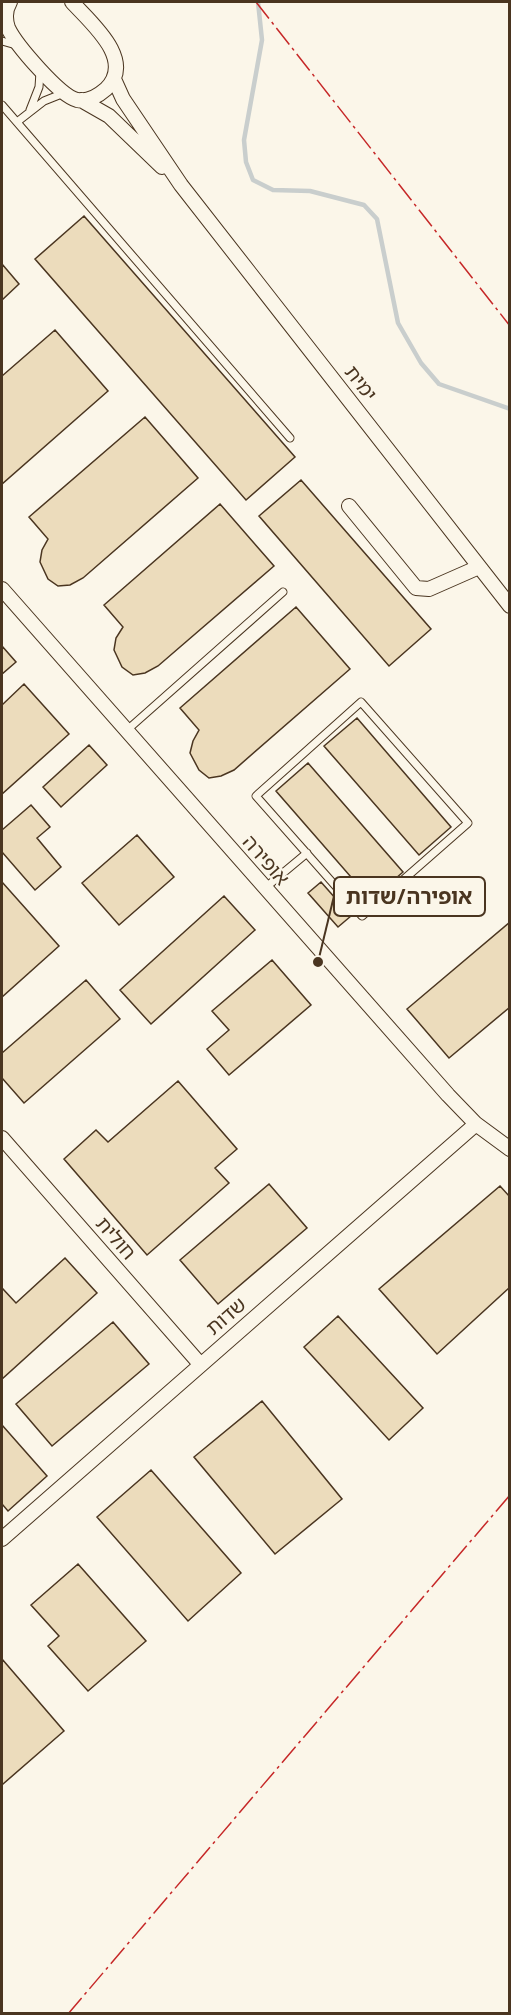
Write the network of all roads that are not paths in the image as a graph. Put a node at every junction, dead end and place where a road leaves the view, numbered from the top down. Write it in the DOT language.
graph roads {
  1 [pos="72,2"];
  2 [pos="6,9"];
  3 [pos="2,41"];
  4 [pos="21,46"];
  5 [pos="40,69"];
  6 [pos="114,79"];
  7 [pos="64,93"];
  8 [pos="81,100"];
  9 [pos="2,105"];
  10 [pos="29,112"];
  11 [pos="17,122"];
  12 [pos="181,184"];
  13 [pos="290,438"];
  14 [pos="349,506"];
  15 [pos="479,567"];
  16 [pos="2,589"];
  17 [pos="283,592"];
  18 [pos="510,606"];
  19 [pos="126,731"];
  20 [pos="307,854"];
  21 [pos="265,888"];
  22 [pos="476,1124"];
  23 [pos="2,1138"];
  24 [pos="510,1149"];
  25 [pos="200,1364"];
  26 [pos="2,1539"];
  1 -- 6 [label="street"];
  2 -- 4 [label="street"];
  3 -- 4 [label="lane"];
  4 -- 5 [label="street"];
  5 -- 7 [label="street"];
  5 -- 10 [label="lane"];
  6 -- 8 [label="street"];
  6 -- 12 [label="street, ימית"];
  7 -- 8 [label="street, ימית"];
  7 -- 10 [label="lane"];
  8 -- 12 [label="street, ימית"];
  9 -- 11 [label="lane"];
  10 -- 11 [label="lane"];
  11 -- 13 [label="lane"];
  12 -- 15 [label="street, ימית"];
  14 -- 15 [label="street"];
  15 -- 18 [label="street, ימית"];
  16 -- 19 [label="street, אופירה"];
  17 -- 19 [label="lane"];
  19 -- 21 [label="street, אופירה"];
  20 -- 20 [label="lane"];
  20 -- 21 [label="lane"];
  21 -- 22 [label="street, אופירה"];
  22 -- 24 [label="street, אופירה"];
  22 -- 25 [label="street, שדות"];
  23 -- 25 [label="street, חולית"];
  25 -- 26 [label="street, שדות"];
}
